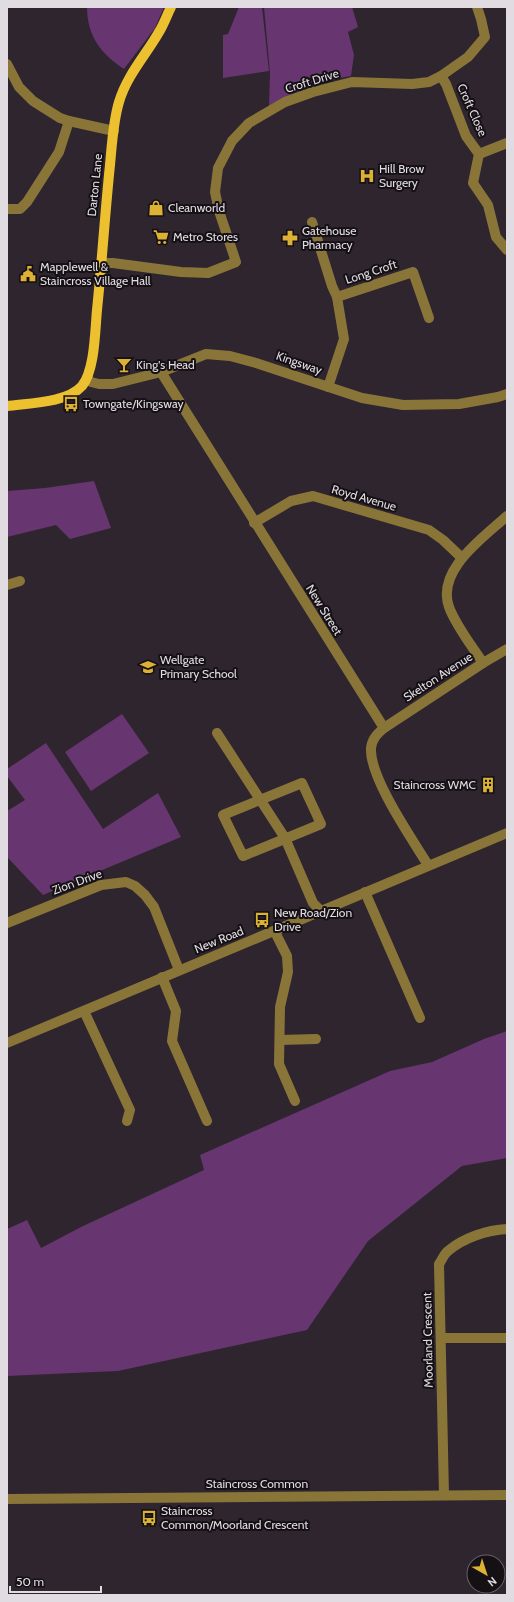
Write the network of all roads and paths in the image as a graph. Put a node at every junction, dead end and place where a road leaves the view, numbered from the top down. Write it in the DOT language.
graph roads {
  1 [pos="171,7"];
  2 [pos="477,7"];
  3 [pos="8,70"];
  4 [pos="441,76"];
  5 [pos="69,121"];
  6 [pos="114,131"];
  7 [pos="507,143"];
  8 [pos="479,154"];
  9 [pos="7,209"];
  10 [pos="312,222"];
  11 [pos="507,250"];
  12 [pos="102,263"];
  13 [pos="337,297"];
  14 [pos="429,318"];
  15 [pos="160,372"];
  16 [pos="87,378"];
  17 [pos="328,387"];
  18 [pos="507,394"];
  19 [pos="7,406"];
  20 [pos="507,516"];
  21 [pos="254,523"];
  22 [pos="462,558"];
  23 [pos="20,582"];
  24 [pos="7,585"];
  25 [pos="507,649"];
  26 [pos="483,663"];
  27 [pos="384,728"];
  28 [pos="217,733"];
  29 [pos="259,799"];
  30 [pos="507,833"];
  31 [pos="285,838"];
  32 [pos="428,865"];
  33 [pos="365,892"];
  34 [pos="321,911"];
  35 [pos="7,923"];
  36 [pos="276,930"];
  37 [pos="179,970"];
  38 [pos="162,977"];
  39 [pos="84,1011"];
  40 [pos="420,1018"];
  41 [pos="316,1039"];
  42 [pos="280,1040"];
  43 [pos="7,1043"];
  44 [pos="295,1101"];
  45 [pos="127,1121"];
  46 [pos="207,1121"];
  47 [pos="507,1229"];
  48 [pos="441,1338"];
  49 [pos="507,1338"];
  50 [pos="444,1495"];
  51 [pos="507,1495"];
  52 [pos="7,1498"];
  1 -- 6 [label="main road, Darton Lane"];
  2 -- 4 [label="street, Croft Drive"];
  3 -- 5 [label="street"];
  4 -- 8 [label="street, Croft Close"];
  4 -- 12 [label="street, Croft Drive"];
  5 -- 6 [label="street"];
  5 -- 9 [label="street"];
  6 -- 12 [label="main road, Darton Lane"];
  7 -- 8 [label="street, Croft Close"];
  8 -- 11 [label="street, Croft Close"];
  10 -- 13 [label="street, Long Croft"];
  12 -- 16 [label="main road, Darton Lane"];
  13 -- 14 [label="street, Long Croft"];
  13 -- 17 [label="street, Long Croft"];
  15 -- 16 [label="street, Kingsway"];
  15 -- 17 [label="street, Kingsway"];
  15 -- 21 [label="street, New Street"];
  16 -- 19 [label="main road"];
  17 -- 18 [label="street, Kingsway"];
  20 -- 22 [label="street"];
  21 -- 22 [label="street, Royd Avenue"];
  21 -- 27 [label="street, New Street"];
  22 -- 26 [label="street"];
  23 -- 24 [label="street"];
  25 -- 26 [label="street, Skelton Avenue"];
  26 -- 27 [label="street, Skelton Avenue"];
  27 -- 32 [label="street"];
  28 -- 29 [label="street"];
  29 -- 31 [label="street"];
  29 -- 31 [label="street"];
  29 -- 31 [label="street"];
  30 -- 32 [label="street, New Road"];
  31 -- 34 [label="street"];
  32 -- 33 [label="street, New Road"];
  33 -- 34 [label="street, New Road"];
  33 -- 40 [label="street"];
  34 -- 36 [label="street, New Road"];
  35 -- 37 [label="street, Zion Drive"];
  36 -- 37 [label="street, New Road"];
  36 -- 42 [label="street"];
  37 -- 38 [label="street, New Road"];
  38 -- 39 [label="street, New Road"];
  38 -- 46 [label="street"];
  39 -- 43 [label="street, New Road"];
  39 -- 45 [label="street"];
  41 -- 42 [label="street"];
  42 -- 44 [label="street"];
  47 -- 48 [label="street, Moorland Crescent"];
  48 -- 49 [label="street"];
  48 -- 50 [label="street, Moorland Crescent"];
  50 -- 51 [label="street, Staincross Common"];
  50 -- 52 [label="street, Staincross Common"];
}
